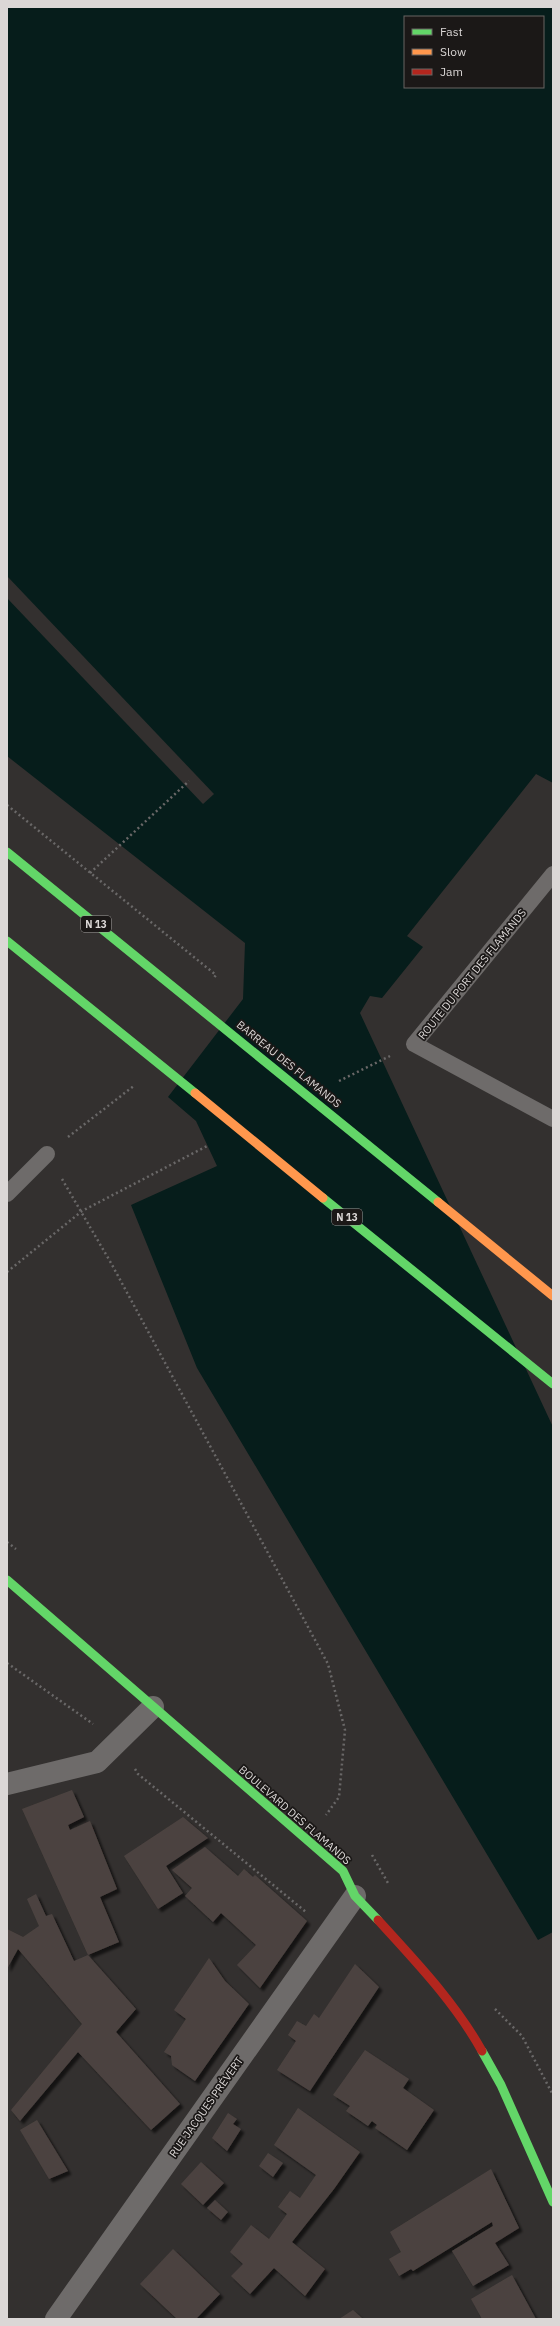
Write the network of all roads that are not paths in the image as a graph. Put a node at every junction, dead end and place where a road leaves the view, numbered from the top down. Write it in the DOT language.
graph roads {
  1 [pos="7,852"];
  2 [pos="553,874"];
  3 [pos="7,941"];
  4 [pos="553,1119"];
  5 [pos="47,1154"];
  6 [pos="7,1194"];
  7 [pos="553,1296"];
  8 [pos="553,1384"];
  9 [pos="7,1580"];
  10 [pos="152,1707"];
  11 [pos="7,1784"];
  12 [pos="355,1896"];
  13 [pos="553,2202"];
  14 [pos="56,2319"];
  1 -- 7 [label="main road, BARREAU DES FLAMANDS / N 13"];
  2 -- 4 [label="lane, ROUTE DU PORT DES FLAMANDS"];
  3 -- 8 [label="main road, N 13"];
  5 -- 6 [label="lane"];
  9 -- 10 [label="main road, BOULEVARD DES FLAMANDS"];
  10 -- 11 [label="street"];
  10 -- 12 [label="main road, BOULEVARD DES FLAMANDS"];
  12 -- 13 [label="main road, BOULEVARD DES FLAMANDS"];
  12 -- 14 [label="street, RUE JACQUES PRÉVERT"];
}
